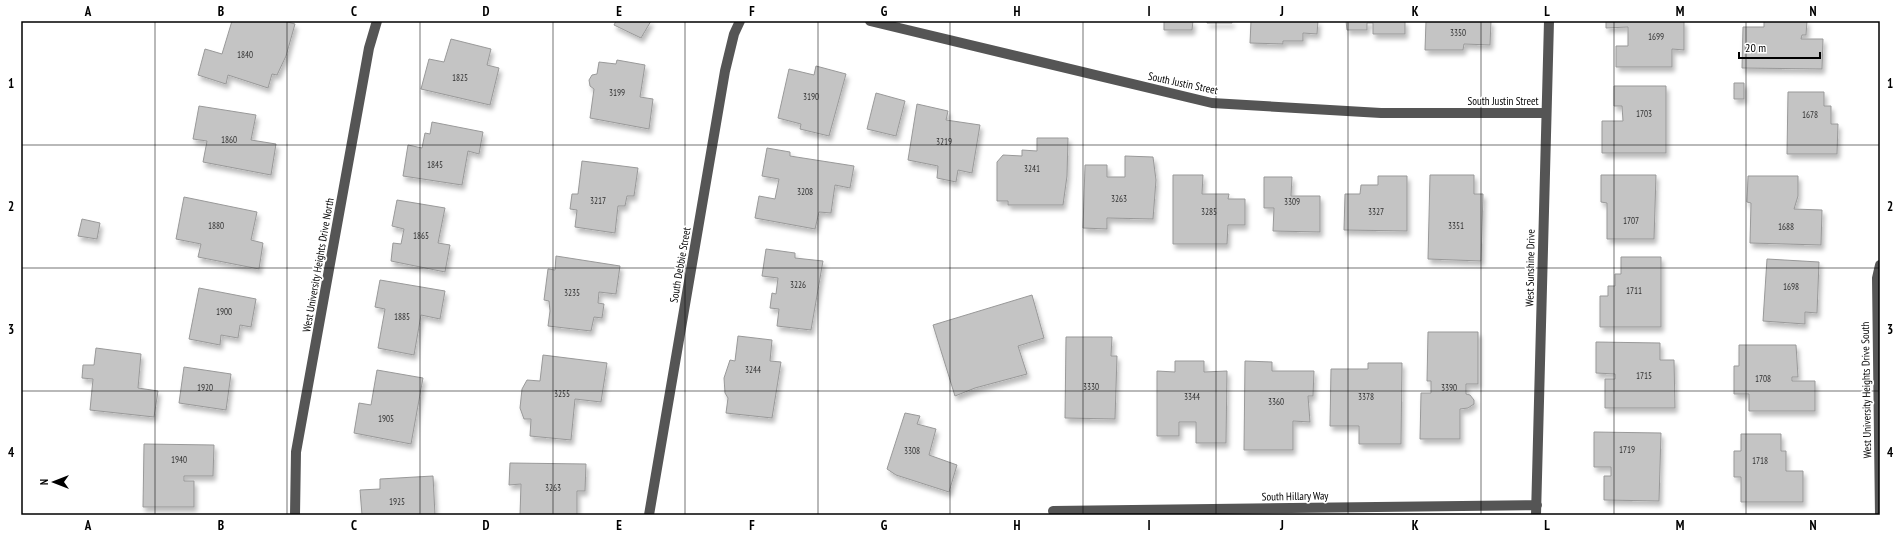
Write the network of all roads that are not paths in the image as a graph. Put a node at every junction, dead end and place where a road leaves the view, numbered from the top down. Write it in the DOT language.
graph roads {
  1 [pos="377,21"];
  2 [pos="740,21"];
  3 [pos="870,21"];
  4 [pos="1549,21"];
  5 [pos="1546,113"];
  6 [pos="1880,265"];
  7 [pos="1878,278"];
  8 [pos="1537,510"];
  9 [pos="1053,511"];
  10 [pos="296,515"];
  11 [pos="649,515"];
  12 [pos="1880,515"];
  1 -- 10 [label="street, West University Heights Drive North"];
  2 -- 11 [label="street, South Debbie Street"];
  3 -- 5 [label="street, South Justin Street"];
  4 -- 5 [label="street, West Sunshine Drive"];
  5 -- 8 [label="street, West Sunshine Drive"];
  6 -- 7 [label="street, West University Heights Drive South"];
  7 -- 12 [label="street, West University Heights Drive South"];
  8 -- 9 [label="street, South Hillary Way"];
}
